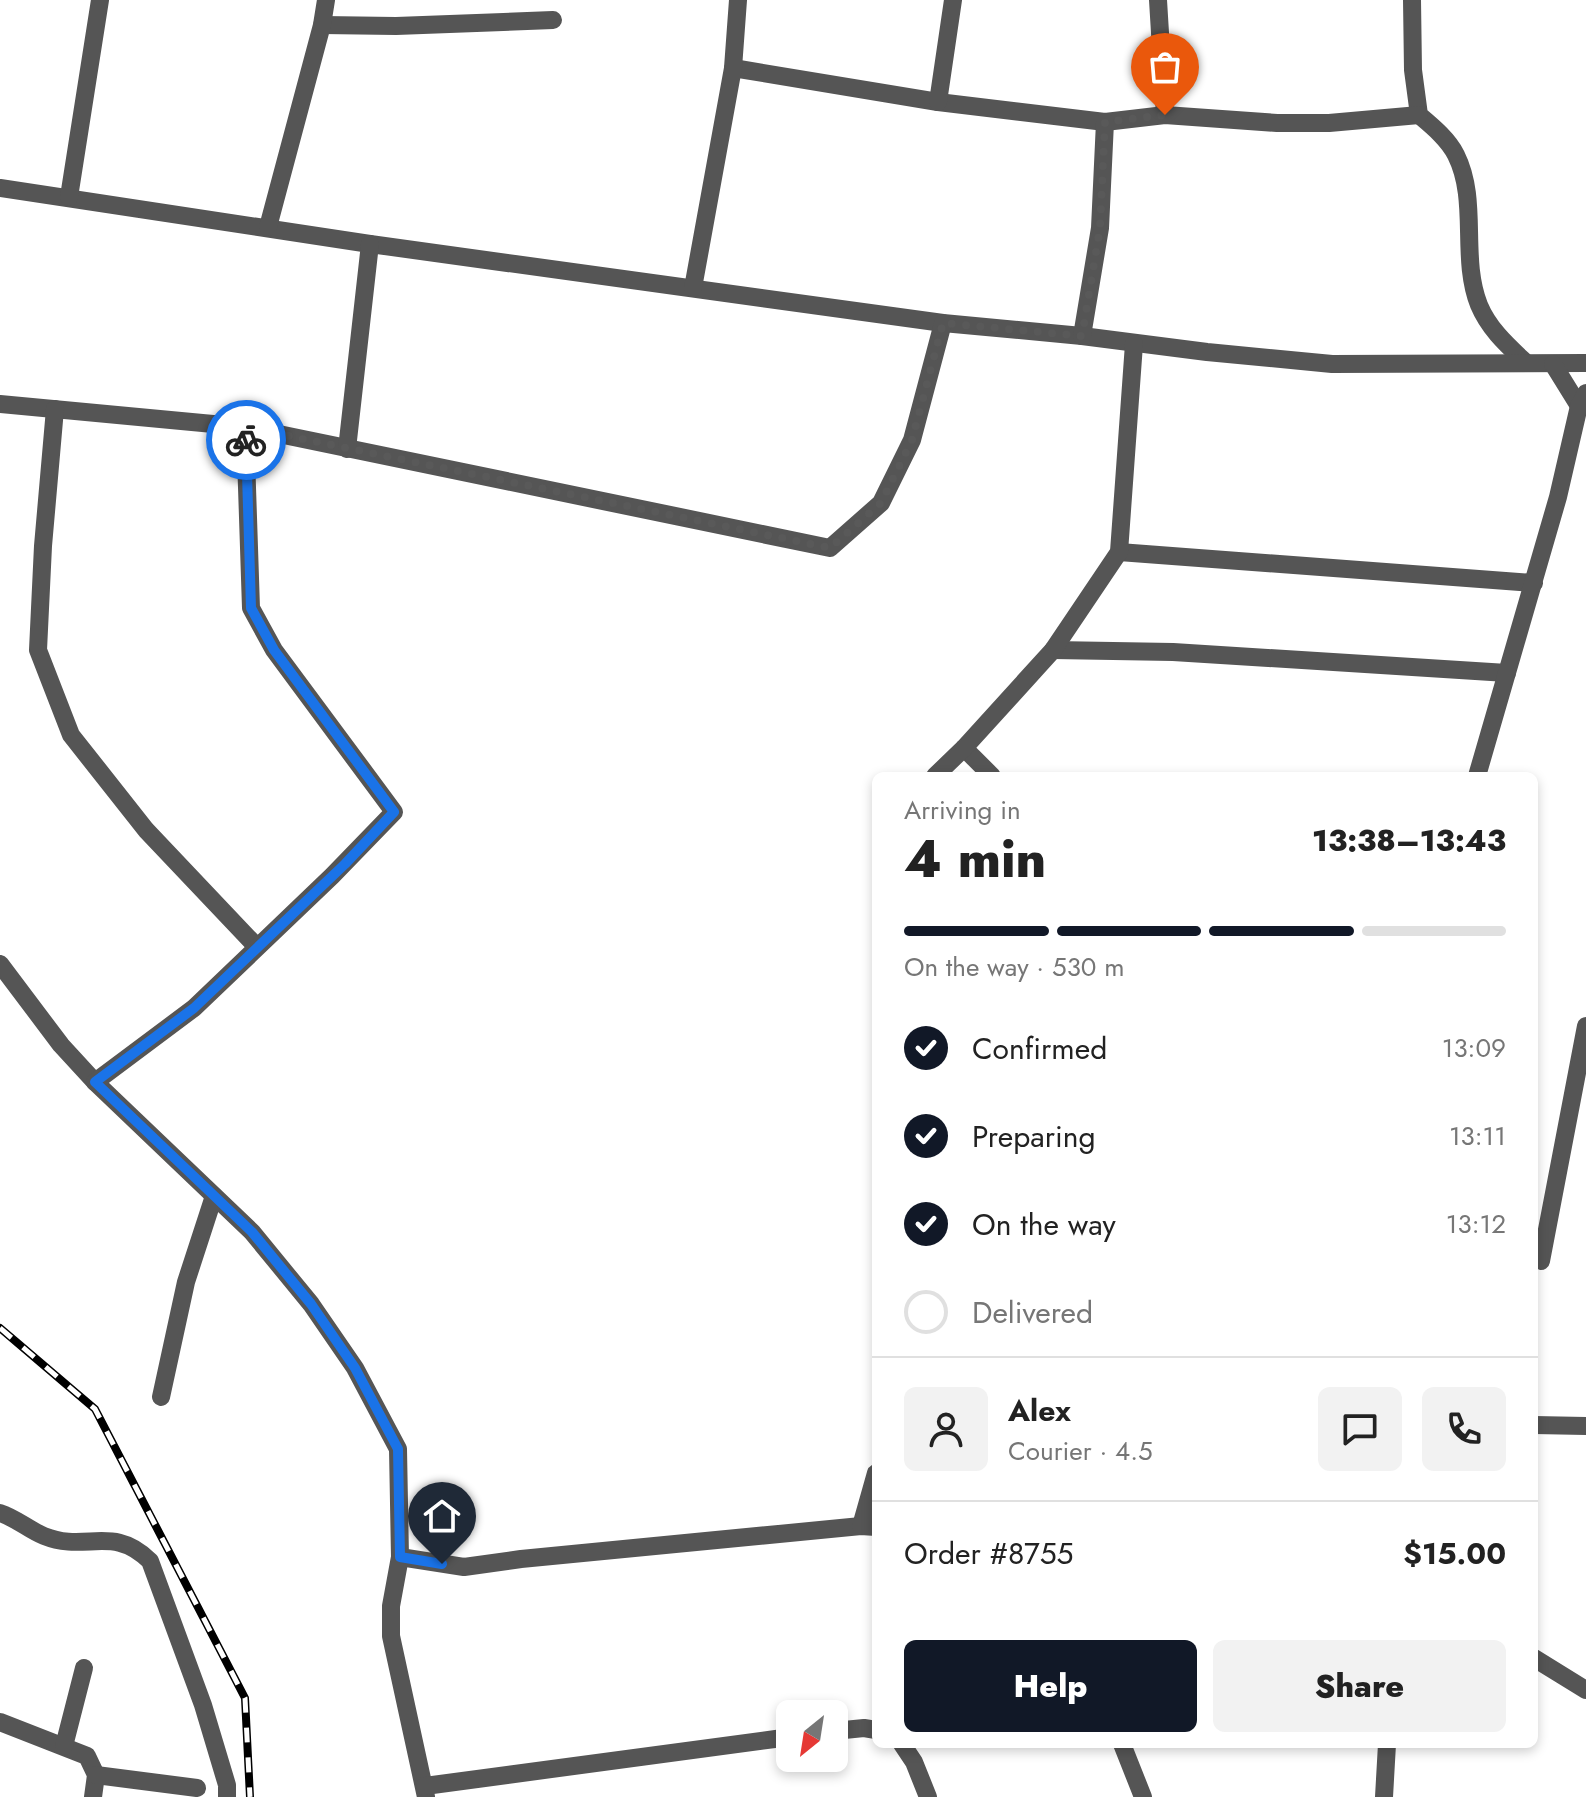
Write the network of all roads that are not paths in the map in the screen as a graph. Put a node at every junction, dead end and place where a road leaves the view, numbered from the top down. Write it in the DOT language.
graph roads {
  1 [pos="100,0"];
  2 [pos="326,0"];
  3 [pos="738,0"];
  4 [pos="953,0"];
  5 [pos="1158,0"];
  6 [pos="1412,0"];
  7 [pos="553,20"];
  8 [pos="322,25"];
  9 [pos="733,68"];
  10 [pos="938,102"];
  11 [pos="1165,115"];
  12 [pos="1419,115"];
  13 [pos="1105,122"];
  14 [pos="0,188"];
  15 [pos="69,197"];
  16 [pos="268,227"];
  17 [pos="370,244"];
  18 [pos="693,288"];
  19 [pos="943,323"];
  20 [pos="1082,336"];
  21 [pos="1134,344"];
  22 [pos="1525,362"];
  23 [pos="1586,363"];
  24 [pos="1553,364"];
  25 [pos="1582,400"];
  26 [pos="0,404"];
  27 [pos="55,409"];
  28 [pos="245,427"];
  29 [pos="347,449"];
  30 [pos="1119,552"];
  31 [pos="1534,583"];
  32 [pos="1053,650"];
  33 [pos="1507,673"];
  34 [pos="964,748"];
  35 [pos="939,772"];
  36 [pos="988,772"];
  37 [pos="1478,772"];
  38 [pos="256,946"];
  39 [pos="0,964"];
  40 [pos="1586,1026"];
  41 [pos="95,1082"];
  42 [pos="214,1196"];
  43 [pos="1541,1261"];
  44 [pos="161,1397"];
  45 [pos="1538,1425"];
  46 [pos="1586,1426"];
  47 [pos="872,1500"];
  48 [pos="0,1513"];
  49 [pos="868,1526"];
  50 [pos="400,1557"];
  51 [pos="1538,1660"];
  52 [pos="84,1668"];
  53 [pos="1584,1683"];
  54 [pos="3,1728"];
  55 [pos="872,1729"];
  56 [pos="848,1730"];
  57 [pos="776,1739"];
  58 [pos="64,1746"];
  59 [pos="905,1748"];
  60 [pos="1124,1748"];
  61 [pos="1387,1748"];
  62 [pos="96,1775"];
  63 [pos="197,1788"];
  64 [pos="426,1791"];
  65 [pos="93,1797"];
  66 [pos="227,1797"];
  67 [pos="928,1797"];
  68 [pos="1143,1797"];
  69 [pos="1384,1797"];
  1 -- 15 [label="street"];
  2 -- 8 [label="street"];
  3 -- 9 [label="street"];
  4 -- 10 [label="street"];
  5 -- 11 [label="street"];
  6 -- 12 [label="street"];
  7 -- 8 [label="street"];
  8 -- 16 [label="street"];
  9 -- 10 [label="street"];
  9 -- 18 [label="street"];
  10 -- 13 [label="street"];
  11 -- 12 [label="street"];
  11 -- 13 [label="street"];
  12 -- 22 [label="street"];
  13 -- 20 [label="street"];
  14 -- 15 [label="street"];
  15 -- 16 [label="street"];
  16 -- 17 [label="street"];
  17 -- 18 [label="street"];
  17 -- 29 [label="street"];
  18 -- 19 [label="street"];
  19 -- 20 [label="street"];
  19 -- 29 [label="street"];
  20 -- 21 [label="street"];
  21 -- 22 [label="street"];
  21 -- 30 [label="street"];
  22 -- 24 [label="street"];
  23 -- 24 [label="street"];
  24 -- 25 [label="street"];
  25 -- 31 [label="street"];
  26 -- 27 [label="street"];
  27 -- 28 [label="street"];
  27 -- 38 [label="street"];
  28 -- 29 [label="street"];
  28 -- 38 [label="street"];
  30 -- 31 [label="street"];
  30 -- 32 [label="street"];
  31 -- 33 [label="street"];
  32 -- 33 [label="street"];
  32 -- 34 [label="street"];
  33 -- 37 [label="street"];
  34 -- 35 [label="street"];
  34 -- 36 [label="street"];
  38 -- 41 [label="street"];
  39 -- 41 [label="street"];
  40 -- 43 [label="street"];
  41 -- 42 [label="street"];
  42 -- 44 [label="street"];
  42 -- 50 [label="street"];
  45 -- 46 [label="street"];
  47 -- 49 [label="street"];
  48 -- 66 [label="street"];
  49 -- 50 [label="street"];
  50 -- 64 [label="street"];
  51 -- 53 [label="street"];
  52 -- 58 [label="street"];
  54 -- 58 [label="street"];
  55 -- 56 [label="street"];
  57 -- 64 [label="street"];
  58 -- 62 [label="street"];
  59 -- 67 [label="street"];
  60 -- 68 [label="street"];
  61 -- 69 [label="street"];
  62 -- 63 [label="street"];
  62 -- 65 [label="street"];
}
